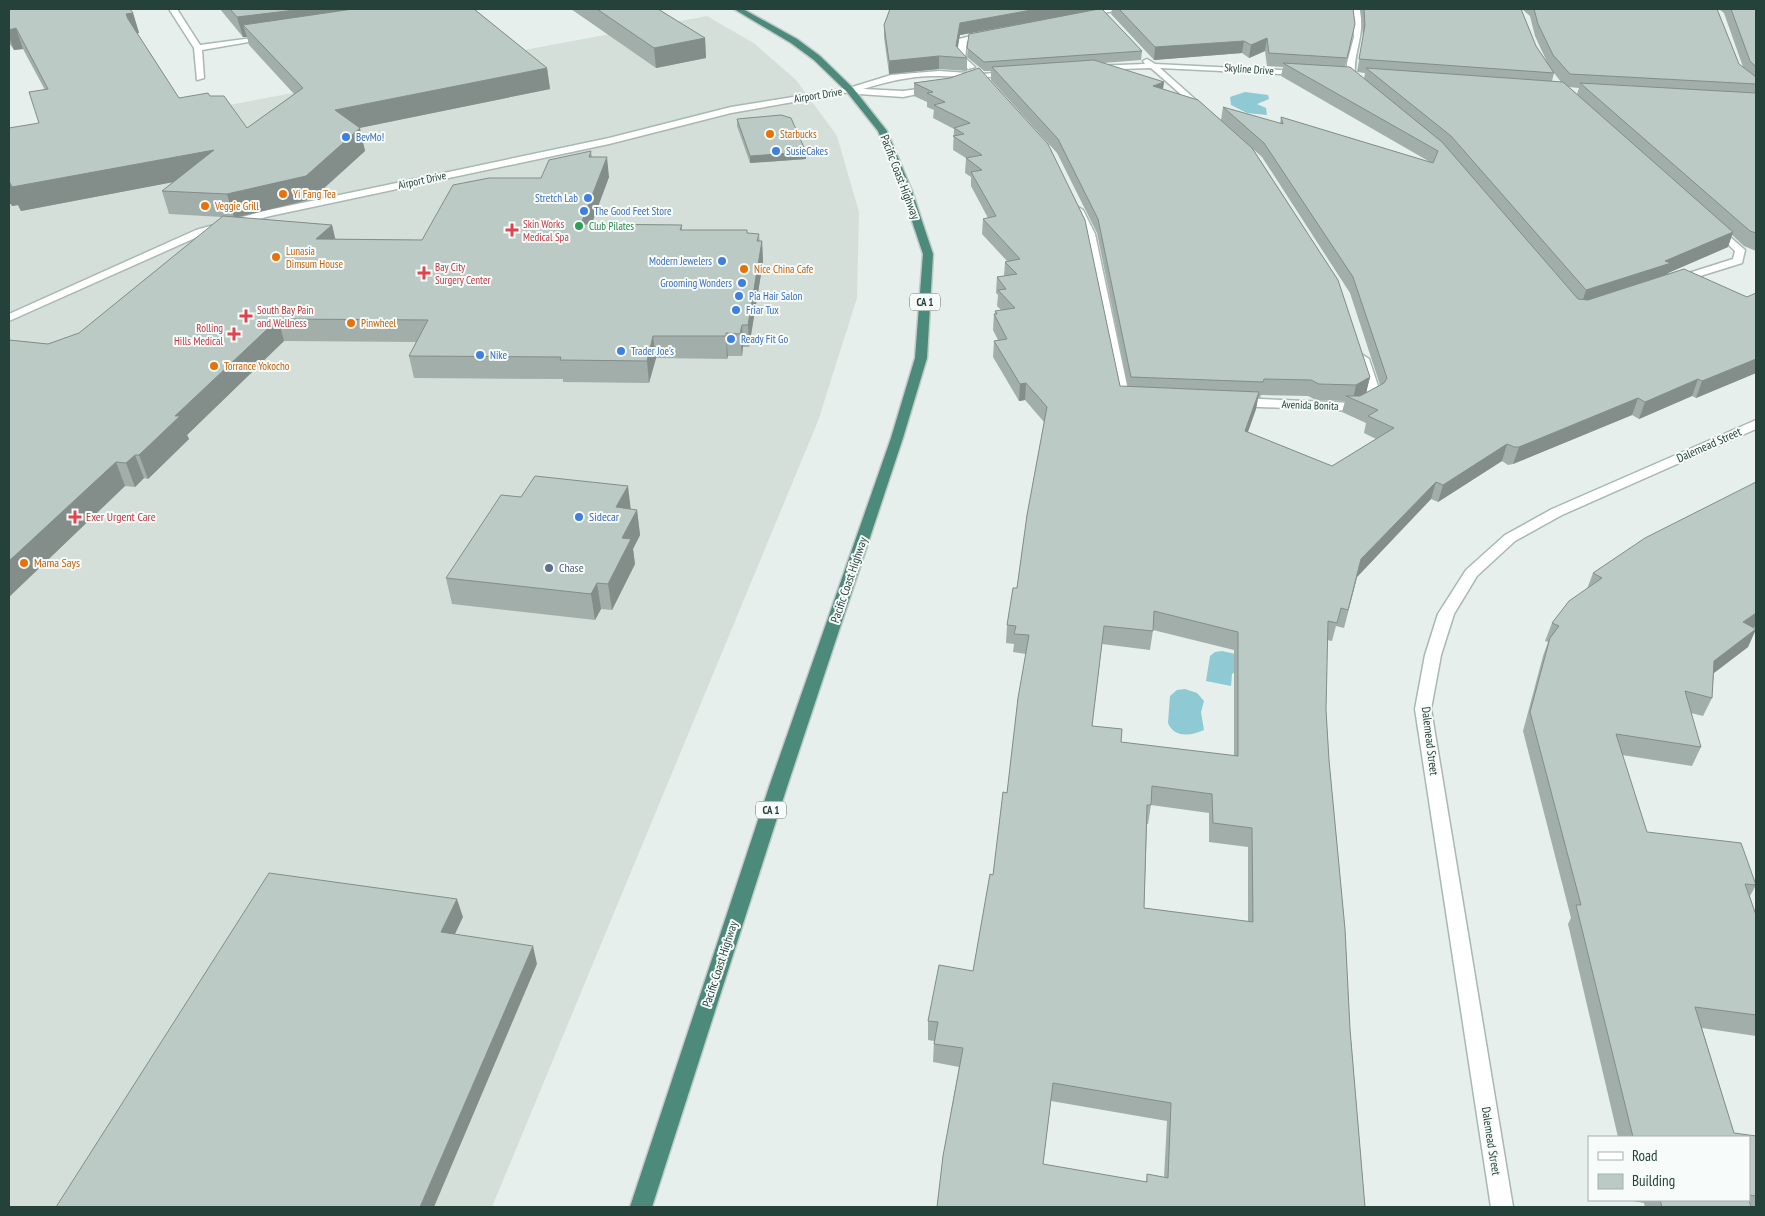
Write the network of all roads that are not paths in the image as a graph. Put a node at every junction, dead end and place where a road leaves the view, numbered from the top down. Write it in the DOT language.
graph roads {
  1 [pos="173,9"];
  2 [pos="738,9"];
  3 [pos="1119,9"];
  4 [pos="1356,9"];
  5 [pos="1103,12"];
  6 [pos="1075,17"];
  7 [pos="1115,25"];
  8 [pos="1000,32"];
  9 [pos="276,37"];
  10 [pos="198,48"];
  11 [pos="1139,51"];
  12 [pos="1151,64"];
  13 [pos="1086,68"];
  14 [pos="1019,73"];
  15 [pos="1314,74"];
  16 [pos="981,76"];
  17 [pos="1347,77"];
  18 [pos="200,78"];
  19 [pos="1370,78"];
  20 [pos="959,86"];
  21 [pos="992,88"];
  22 [pos="940,89"];
  23 [pos="850,90"];
  24 [pos="1367,90"];
  25 [pos="1206,114"];
  26 [pos="1073,200"];
  27 [pos="1703,217"];
  28 [pos="1662,285"];
  29 [pos="9,318"];
  30 [pos="1360,349"];
  31 [pos="1142,399"];
  32 [pos="1229,402"];
  33 [pos="1756,424"];
  34 [pos="641,1207"];
  35 [pos="1502,1207"];
  1 -- 10 [label="street"];
  2 -- 23 [label="highway, Pacific Coast Highway / CA 1"];
  3 -- 5 [label="street"];
  4 -- 17 [label="street"];
  5 -- 6 [label="street"];
  5 -- 7 [label="street"];
  8 -- 16 [label="street"];
  9 -- 10 [label="street"];
  10 -- 18 [label="street"];
  11 -- 12 [label="street"];
  12 -- 13 [label="street, Skyline Drive"];
  12 -- 15 [label="street, Skyline Drive"];
  12 -- 25 [label="street"];
  14 -- 16 [label="street"];
  16 -- 20 [label="street"];
  16 -- 21 [label="street"];
  16 -- 23 [label="street"];
  17 -- 19 [label="street"];
  17 -- 24 [label="street"];
  22 -- 23 [label="street"];
  23 -- 29 [label="street, Airport Drive"];
  23 -- 34 [label="highway, Pacific Coast Highway / CA 1"];
  26 -- 31 [label="street"];
  27 -- 28 [label="street"];
  30 -- 32 [label="street, Avenida Bonita"];
  33 -- 35 [label="street, Dalemead Street"];
}
